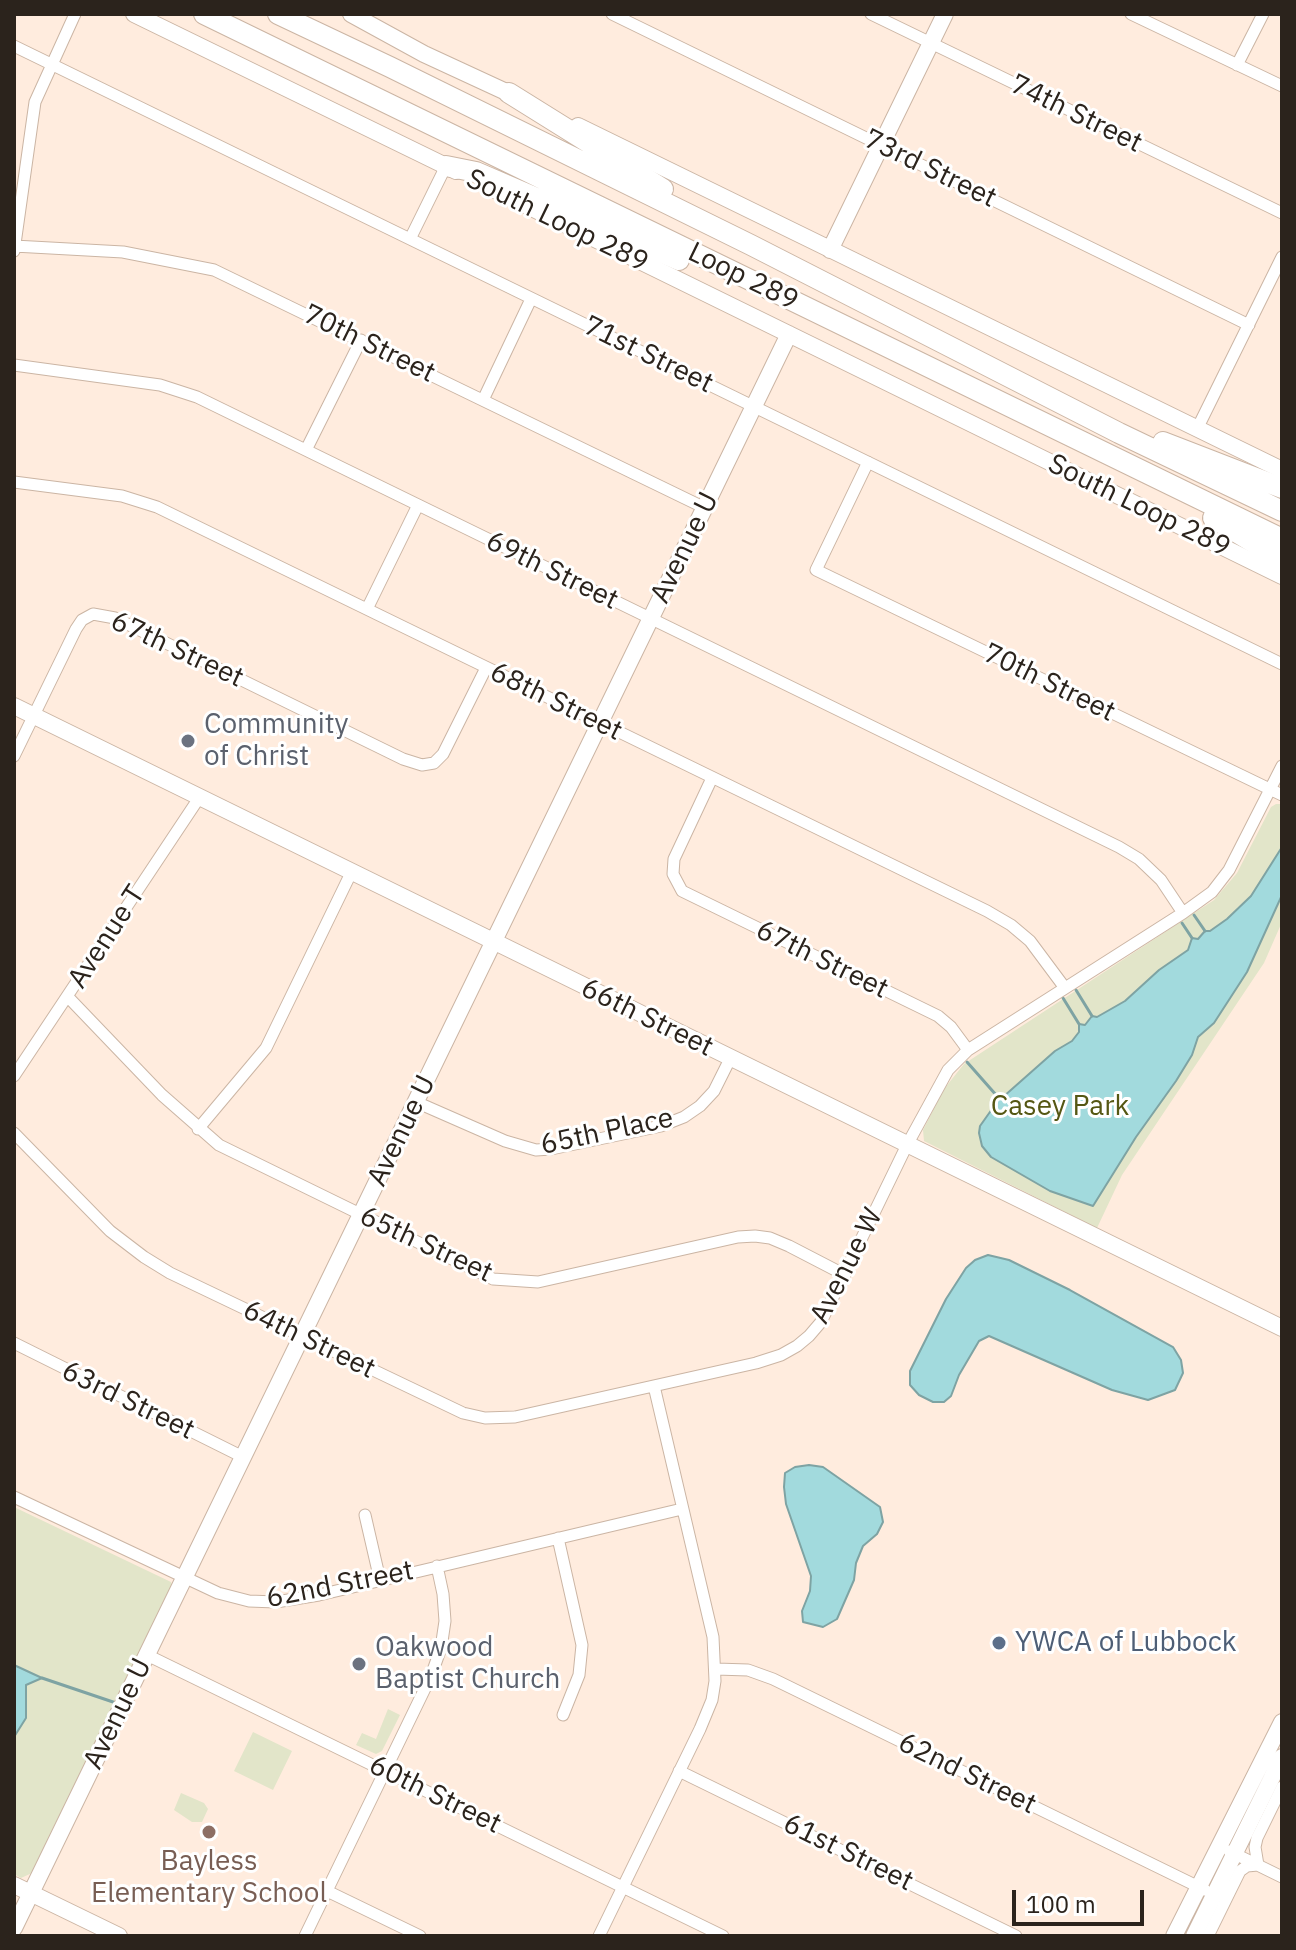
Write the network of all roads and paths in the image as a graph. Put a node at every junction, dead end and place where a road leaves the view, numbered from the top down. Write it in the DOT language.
graph roads {
  1 [pos="75,14"];
  2 [pos="134,14"];
  3 [pos="204,14"];
  4 [pos="278,14"];
  5 [pos="351,14"];
  6 [pos="612,14"];
  7 [pos="871,14"];
  8 [pos="945,14"];
  9 [pos="1131,14"];
  10 [pos="1263,14"];
  11 [pos="372,19"];
  12 [pos="931,43"];
  13 [pos="14,46"];
  14 [pos="51,65"];
  15 [pos="1237,65"];
  16 [pos="1282,86"];
  17 [pos="509,93"];
  18 [pos="881,145"];
  19 [pos="446,166"];
  20 [pos="1282,213"];
  21 [pos="410,239"];
  22 [pos="751,245"];
  23 [pos="14,248"];
  24 [pos="830,250"];
  25 [pos="1282,257"];
  26 [pos="531,299"];
  27 [pos="1249,325"];
  28 [pos="789,334"];
  29 [pos="361,340"];
  30 [pos="922,364"];
  31 [pos="14,365"];
  32 [pos="483,400"];
  33 [pos="754,407"];
  34 [pos="1197,429"];
  35 [pos="1119,433"];
  36 [pos="306,450"];
  37 [pos="868,462"];
  38 [pos="1132,467"];
  39 [pos="1282,470"];
  40 [pos="14,482"];
  41 [pos="1282,488"];
  42 [pos="418,505"];
  43 [pos="705,508"];
  44 [pos="1282,511"];
  45 [pos="1282,539"];
  46 [pos="1282,560"];
  47 [pos="1282,576"];
  48 [pos="367,609"];
  49 [pos="651,619"];
  50 [pos="1282,664"];
  51 [pos="486,668"];
  52 [pos="14,706"];
  53 [pos="33,716"];
  54 [pos="600,723"];
  55 [pos="14,756"];
  56 [pos="1282,766"];
  57 [pos="712,778"];
  58 [pos="1270,790"];
  59 [pos="1282,795"];
  60 [pos="199,798"];
  61 [pos="352,871"];
  62 [pos="1183,913"];
  63 [pos="494,941"];
  64 [pos="1065,988"];
  65 [pos="68,997"];
  66 [pos="968,1050"];
  67 [pos="730,1059"];
  68 [pos="14,1076"];
  69 [pos="416,1102"];
  70 [pos="198,1129"];
  71 [pos="14,1133"];
  72 [pos="907,1145"];
  73 [pos="361,1215"];
  74 [pos="845,1275"];
  75 [pos="1282,1328"];
  76 [pos="302,1336"];
  77 [pos="15,1346"];
  78 [pos="654,1386"];
  79 [pos="243,1457"];
  80 [pos="14,1497"];
  81 [pos="682,1509"];
  82 [pos="365,1515"];
  83 [pos="558,1538"];
  84 [pos="437,1566"];
  85 [pos="184,1578"];
  86 [pos="380,1580"];
  87 [pos="147,1655"];
  88 [pos="716,1669"];
  89 [pos="563,1715"];
  90 [pos="1282,1722"];
  91 [pos="1282,1757"];
  92 [pos="386,1771"];
  93 [pos="679,1771"];
  94 [pos="1282,1787"];
  95 [pos="1228,1850"];
  96 [pos="1258,1865"];
  97 [pos="1282,1877"];
  98 [pos="14,1885"];
  99 [pos="623,1887"];
  100 [pos="327,1891"];
  101 [pos="1207,1891"];
  102 [pos="31,1893"];
  103 [pos="1182,1920"];
  104 [pos="14,1928"];
  105 [pos="119,1936"];
  106 [pos="305,1936"];
  107 [pos="420,1936"];
  108 [pos="599,1936"];
  109 [pos="723,1936"];
  110 [pos="1016,1936"];
  111 [pos="1168,1936"];
  112 [pos="1174,1936"];
  113 [pos="1194,1936"];
  114 [pos="1208,1936"];
  1 -- 14 [label="street"];
  2 -- 19 [label="street, South Loop 289"];
  3 -- 30 [label="highway, Loop 289"];
  4 -- 22 [label="highway, Loop 289"];
  5 -- 11 [label="street"];
  6 -- 18 [label="street, 73rd Street"];
  7 -- 12 [label="street, 74th Street"];
  8 -- 12 [label="street"];
  9 -- 15 [label="street"];
  10 -- 15 [label="street"];
  11 -- 17 [label="street"];
  12 -- 18 [label="street"];
  12 -- 20 [label="street, 74th Street"];
  13 -- 14 [label="street, 71st Street"];
  14 -- 21 [label="street, 71st Street"];
  14 -- 23 [label="street"];
  15 -- 16 [label="street"];
  17 -- 22 [label="highway"];
  17 -- 24 [label="street"];
  18 -- 24 [label="street"];
  18 -- 27 [label="street, 73rd Street"];
  19 -- 21 [label="street"];
  19 -- 28 [label="street, South Loop 289"];
  19 -- 30 [label="highway"];
  21 -- 26 [label="street, 71st Street"];
  22 -- 35 [label="highway, Loop 289"];
  23 -- 29 [label="street, 70th Street"];
  24 -- 34 [label="street"];
  25 -- 27 [label="street"];
  26 -- 32 [label="street"];
  26 -- 33 [label="street, 71st Street"];
  27 -- 34 [label="street"];
  28 -- 33 [label="street, Avenue U"];
  28 -- 47 [label="street, South Loop 289"];
  29 -- 32 [label="street, 70th Street"];
  29 -- 36 [label="street"];
  30 -- 38 [label="highway, Loop 289"];
  31 -- 36 [label="street, 69th Street"];
  32 -- 43 [label="street, 70th Street"];
  33 -- 37 [label="street, 71st Street"];
  33 -- 43 [label="street, Avenue U"];
  34 -- 39 [label="street"];
  35 -- 41 [label="highway"];
  35 -- 44 [label="highway, Loop 289"];
  36 -- 42 [label="street, 69th Street"];
  37 -- 50 [label="street, 71st Street"];
  37 -- 58 [label="street, 70th Street"];
  38 -- 45 [label="highway, Loop 289"];
  38 -- 46 [label="highway"];
  40 -- 48 [label="street, 68th Street"];
  42 -- 48 [label="street"];
  42 -- 49 [label="street, 69th Street"];
  43 -- 49 [label="street, Avenue U"];
  48 -- 51 [label="street, 68th Street"];
  49 -- 54 [label="street, Avenue U"];
  49 -- 62 [label="street, 69th Street"];
  51 -- 53 [label="street, 67th Street"];
  51 -- 54 [label="street, 68th Street"];
  52 -- 53 [label="street, 66th Street"];
  53 -- 55 [label="street"];
  53 -- 60 [label="street, 66th Street"];
  54 -- 57 [label="street, 68th Street"];
  54 -- 63 [label="street, Avenue U"];
  56 -- 58 [label="street, Avenue W"];
  57 -- 64 [label="street, 68th Street"];
  57 -- 66 [label="street, 67th Street"];
  58 -- 59 [label="street, 70th Street"];
  58 -- 62 [label="street, Avenue W"];
  60 -- 61 [label="street, 66th Street"];
  60 -- 65 [label="street, Avenue T"];
  61 -- 63 [label="street, 66th Street"];
  61 -- 70 [label="street"];
  62 -- 64 [label="street, Avenue W"];
  63 -- 67 [label="street, 66th Street"];
  63 -- 69 [label="street, Avenue U"];
  64 -- 66 [label="street, Avenue W"];
  65 -- 68 [label="street, Avenue T"];
  65 -- 70 [label="street, 65th Street"];
  66 -- 72 [label="street, Avenue W"];
  67 -- 69 [label="street, 65th Place"];
  67 -- 72 [label="street, 66th Street"];
  69 -- 73 [label="street, Avenue U"];
  70 -- 73 [label="street, 65th Street"];
  71 -- 76 [label="street, 64th Street"];
  72 -- 74 [label="street, Avenue W"];
  72 -- 75 [label="street, 66th Street"];
  73 -- 74 [label="street, 65th Street"];
  73 -- 76 [label="street, Avenue U"];
  74 -- 78 [label="street, Avenue W"];
  76 -- 78 [label="street, 64th Street"];
  76 -- 79 [label="street, Avenue U"];
  77 -- 79 [label="street, 63rd Street"];
  78 -- 81 [label="street"];
  79 -- 85 [label="street, Avenue U"];
  80 -- 85 [label="street, 62nd Street"];
  81 -- 83 [label="street, 62nd Street"];
  81 -- 88 [label="street"];
  82 -- 86 [label="street"];
  83 -- 84 [label="street, 62nd Street"];
  83 -- 89 [label="street"];
  84 -- 86 [label="street, 62nd Street"];
  84 -- 92 [label="street"];
  85 -- 86 [label="street, 62nd Street"];
  85 -- 87 [label="street, Avenue U"];
  87 -- 92 [label="street, 60th Street"];
  87 -- 102 [label="street, Avenue U"];
  88 -- 93 [label="street"];
  88 -- 101 [label="street, 62nd Street"];
  90 -- 95 [label="street"];
  91 -- 95 [label="street"];
  92 -- 99 [label="street, 60th Street"];
  92 -- 100 [label="street"];
  93 -- 99 [label="street"];
  93 -- 110 [label="street, 61st Street"];
  94 -- 96 [label="street"];
  95 -- 96 [label="street"];
  95 -- 101 [label="street"];
  96 -- 97 [label="street"];
  96 -- 114 [label="street"];
  98 -- 102 [label="street"];
  99 -- 108 [label="street"];
  99 -- 109 [label="street, 60th Street"];
  100 -- 106 [label="street"];
  100 -- 107 [label="street"];
  101 -- 103 [label="street"];
  101 -- 113 [label="street"];
  102 -- 104 [label="street, Avenue U"];
  102 -- 105 [label="street"];
  103 -- 111 [label="street"];
  103 -- 112 [label="street"];
}
